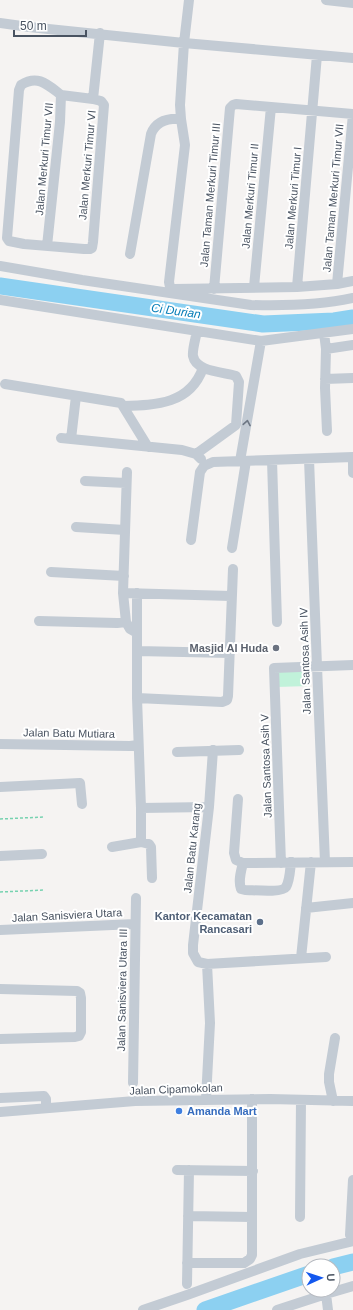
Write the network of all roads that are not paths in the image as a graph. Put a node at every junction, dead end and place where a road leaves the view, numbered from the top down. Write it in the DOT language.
graph roads {
  1 [pos="190,0"];
  2 [pos="326,0"];
  3 [pos="341,1"];
  4 [pos="353,3"];
  5 [pos="0,23"];
  6 [pos="100,33"];
  7 [pos="184,43"];
  8 [pos="318,55"];
  9 [pos="353,58"];
  10 [pos="61,95"];
  11 [pos="93,99"];
  12 [pos="271,107"];
  13 [pos="313,110"];
  14 [pos="353,114"];
  15 [pos="180,119"];
  16 [pos="47,246"];
  17 [pos="130,254"];
  18 [pos="0,266"];
  19 [pos="353,281"];
  20 [pos="337,284"];
  21 [pos="254,287"];
  22 [pos="297,287"];
  23 [pos="214,289"];
  24 [pos="353,298"];
  25 [pos="0,300"];
  26 [pos="353,329"];
  27 [pos="197,331"];
  28 [pos="324,334"];
  29 [pos="261,341"];
  30 [pos="353,345"];
  31 [pos="326,349"];
  32 [pos="203,368"];
  33 [pos="353,378"];
  34 [pos="325,379"];
  35 [pos="5,384"];
  36 [pos="76,396"];
  37 [pos="123,406"];
  38 [pos="327,432"];
  39 [pos="61,438"];
  40 [pos="72,439"];
  41 [pos="148,447"];
  42 [pos="196,454"];
  43 [pos="353,457"];
  44 [pos="309,459"];
  45 [pos="272,460"];
  46 [pos="243,461"];
  47 [pos="204,466"];
  48 [pos="127,472"];
  49 [pos="353,473"];
  50 [pos="84,481"];
  51 [pos="126,483"];
  52 [pos="76,527"];
  53 [pos="125,530"];
  54 [pos="191,540"];
  55 [pos="232,548"];
  56 [pos="233,569"];
  57 [pos="52,572"];
  58 [pos="124,576"];
  59 [pos="123,593"];
  60 [pos="137,593"];
  61 [pos="232,596"];
  62 [pos="39,621"];
  63 [pos="126,622"];
  64 [pos="277,622"];
  65 [pos="137,633"];
  66 [pos="137,651"];
  67 [pos="230,654"];
  68 [pos="353,665"];
  69 [pos="316,666"];
  70 [pos="137,698"];
  71 [pos="0,744"];
  72 [pos="138,745"];
  73 [pos="213,750"];
  74 [pos="239,750"];
  75 [pos="177,752"];
  76 [pos="0,787"];
  77 [pos="238,800"];
  78 [pos="82,804"];
  79 [pos="209,807"];
  80 [pos="141,808"];
  81 [pos="141,842"];
  82 [pos="112,847"];
  83 [pos="42,854"];
  84 [pos="0,856"];
  85 [pos="286,862"];
  86 [pos="311,862"];
  87 [pos="325,862"];
  88 [pos="353,862"];
  89 [pos="243,863"];
  90 [pos="152,878"];
  91 [pos="136,898"];
  92 [pos="353,904"];
  93 [pos="306,908"];
  94 [pos="135,924"];
  95 [pos="0,930"];
  96 [pos="326,957"];
  97 [pos="300,958"];
  98 [pos="207,964"];
  99 [pos="0,989"];
  100 [pos="335,1038"];
  101 [pos="0,1039"];
  102 [pos="133,1083"];
  103 [pos="0,1098"];
  104 [pos="206,1099"];
  105 [pos="252,1100"];
  106 [pos="302,1100"];
  107 [pos="333,1101"];
  108 [pos="353,1101"];
  109 [pos="46,1108"];
  110 [pos="0,1112"];
  111 [pos="177,1170"];
  112 [pos="189,1170"];
  113 [pos="253,1171"];
  114 [pos="353,1180"];
  115 [pos="188,1216"];
  116 [pos="252,1217"];
  117 [pos="300,1217"];
  118 [pos="352,1238"];
  119 [pos="187,1263"];
  120 [pos="187,1284"];
  121 [pos="353,1286"];
  122 [pos="341,1290"];
  123 [pos="314,1298"];
  124 [pos="326,1298"];
  125 [pos="143,1310"];
  126 [pos="277,1310"];
  127 [pos="328,1310"];
  1 -- 7 [label="street"];
  2 -- 3 [label="street"];
  3 -- 4 [label="street"];
  5 -- 6 [label="street"];
  6 -- 7 [label="street"];
  6 -- 11 [label="street"];
  7 -- 8 [label="street"];
  7 -- 15 [label="street"];
  8 -- 9 [label="street"];
  8 -- 13 [label="street, Jalan Merkuri Timur I"];
  10 -- 11 [label="street, Jalan Merkuri Timur VII"];
  10 -- 16 [label="street, Jalan Merkuri Timur VII"];
  10 -- 16 [label="street"];
  11 -- 16 [label="street, Jalan Merkuri Timur VI"];
  12 -- 13 [label="street"];
  12 -- 21 [label="street, Jalan Merkuri Timur II"];
  12 -- 23 [label="street, Jalan Taman Merkuri Timur III"];
  13 -- 14 [label="street"];
  13 -- 22 [label="street, Jalan Merkuri Timur I"];
  14 -- 20 [label="street, Jalan Taman Merkuri Timur VII"];
  15 -- 17 [label="street"];
  15 -- 23 [label="street"];
  18 -- 24 [label="street"];
  19 -- 20 [label="street"];
  20 -- 22 [label="street"];
  21 -- 22 [label="street"];
  21 -- 23 [label="street"];
  25 -- 27 [label="street"];
  26 -- 28 [label="street"];
  27 -- 29 [label="street"];
  27 -- 32 [label="street"];
  28 -- 29 [label="street"];
  28 -- 31 [label="street"];
  46 -- 29 [label="street, one-way"];
  30 -- 31 [label="street"];
  31 -- 34 [label="street"];
  32 -- 37 [label="street"];
  32 -- 42 [label="street"];
  33 -- 34 [label="street"];
  34 -- 38 [label="street"];
  35 -- 36 [label="street"];
  36 -- 37 [label="street"];
  36 -- 40 [label="street"];
  37 -- 41 [label="street"];
  39 -- 40 [label="street"];
  40 -- 41 [label="street"];
  41 -- 42 [label="street"];
  42 -- 47 [label="street"];
  43 -- 44 [label="street"];
  43 -- 49 [label="street"];
  44 -- 45 [label="street"];
  44 -- 69 [label="street, Jalan Santosa Asih IV"];
  45 -- 46 [label="street"];
  45 -- 64 [label="street"];
  46 -- 47 [label="street"];
  46 -- 55 [label="street"];
  47 -- 54 [label="street"];
  48 -- 51 [label="street"];
  50 -- 51 [label="street"];
  51 -- 53 [label="street"];
  52 -- 53 [label="street"];
  53 -- 58 [label="street"];
  56 -- 61 [label="street"];
  57 -- 58 [label="street"];
  58 -- 59 [label="street"];
  59 -- 60 [label="street"];
  59 -- 63 [label="street"];
  60 -- 61 [label="street"];
  60 -- 65 [label="street"];
  61 -- 67 [label="street"];
  62 -- 63 [label="street"];
  63 -- 65 [label="street"];
  65 -- 66 [label="street"];
  66 -- 67 [label="street"];
  66 -- 70 [label="street"];
  67 -- 70 [label="street"];
  68 -- 69 [label="street"];
  69 -- 85 [label="street, Jalan Santosa Asih V"];
  69 -- 87 [label="street, Jalan Santosa Asih IV"];
  70 -- 72 [label="street"];
  71 -- 72 [label="street, Jalan Batu Mutiara"];
  72 -- 80 [label="street"];
  73 -- 74 [label="street"];
  73 -- 75 [label="street"];
  73 -- 79 [label="street, Jalan Batu Karang"];
  76 -- 78 [label="street"];
  77 -- 89 [label="street"];
  79 -- 80 [label="street"];
  79 -- 98 [label="street, Jalan Batu Karang"];
  80 -- 81 [label="street"];
  81 -- 82 [label="street"];
  81 -- 90 [label="street"];
  83 -- 84 [label="street"];
  85 -- 86 [label="street"];
  85 -- 89 [label="street"];
  85 -- 89 [label="street, Jalan Santosa Asih V"];
  86 -- 87 [label="street"];
  86 -- 93 [label="street"];
  87 -- 88 [label="street"];
  91 -- 94 [label="street, Jalan Sanisviera Utara III"];
  92 -- 93 [label="street"];
  93 -- 97 [label="street"];
  94 -- 95 [label="street, Jalan Sanisviera Utara"];
  94 -- 102 [label="street, Jalan Sanisviera Utara III"];
  96 -- 97 [label="street"];
  97 -- 98 [label="street"];
  98 -- 104 [label="street"];
  99 -- 101 [label="street"];
  100 -- 107 [label="street"];
  103 -- 109 [label="street"];
  104 -- 105 [label="street, Jalan Cipamokolan"];
  104 -- 109 [label="street, Jalan Cipamokolan"];
  105 -- 106 [label="street, Jalan Cipamokolan"];
  105 -- 113 [label="street"];
  106 -- 107 [label="street, Jalan Cipamokolan"];
  106 -- 117 [label="street"];
  107 -- 108 [label="street, Jalan Cipamokolan"];
  109 -- 110 [label="street, Jalan Cipamokolan"];
  111 -- 112 [label="street"];
  112 -- 113 [label="street"];
  112 -- 115 [label="street"];
  113 -- 116 [label="street"];
  114 -- 118 [label="street"];
  115 -- 116 [label="street"];
  115 -- 119 [label="street"];
  116 -- 119 [label="street"];
  118 -- 125 [label="street"];
  119 -- 120 [label="street"];
  121 -- 122 [label="street"];
  123 -- 126 [label="street"];
  124 -- 127 [label="street"];
}
